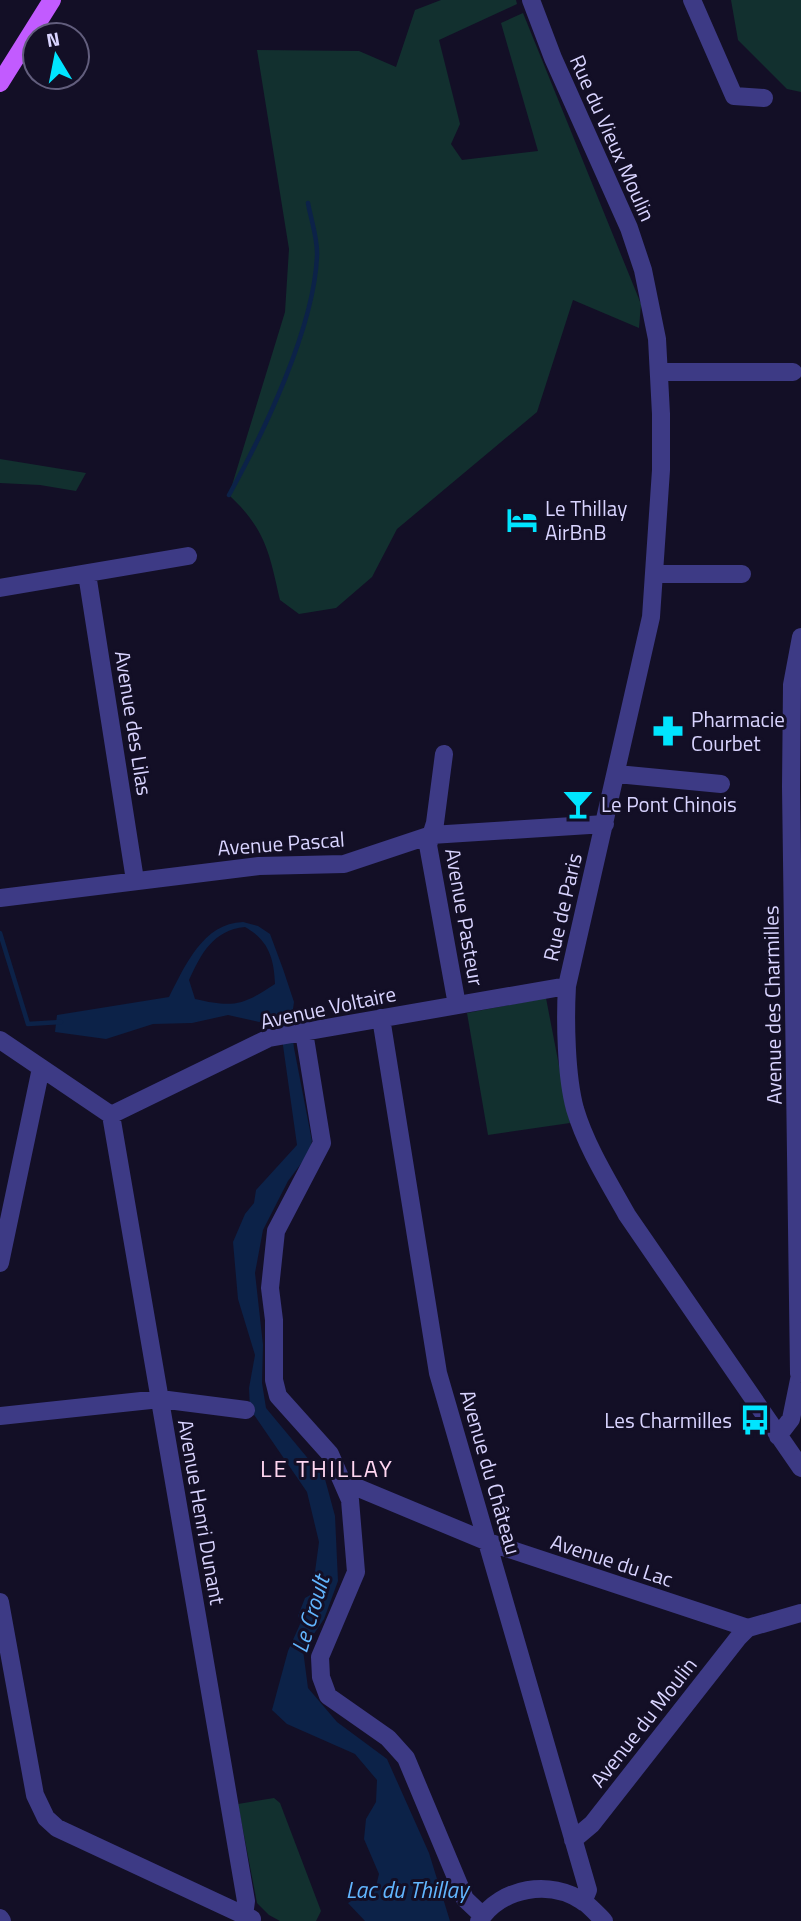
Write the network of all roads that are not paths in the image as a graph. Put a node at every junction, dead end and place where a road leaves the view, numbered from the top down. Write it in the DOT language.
graph roads {
  1 [pos="531,0"];
  2 [pos="692,0"];
  3 [pos="48,5"];
  4 [pos="0,83"];
  5 [pos="764,97"];
  6 [pos="650,296"];
  7 [pos="659,372"];
  8 [pos="793,372"];
  9 [pos="188,556"];
  10 [pos="88,574"];
  11 [pos="654,574"];
  12 [pos="742,574"];
  13 [pos="0,588"];
  14 [pos="801,637"];
  15 [pos="444,754"];
  16 [pos="617,775"];
  17 [pos="721,785"];
  18 [pos="790,788"];
  19 [pos="605,824"];
  20 [pos="431,835"];
  21 [pos="135,880"];
  22 [pos="0,898"];
  23 [pos="567,986"];
  24 [pos="457,1005"];
  25 [pos="381,1018"];
  26 [pos="293,1033"];
  27 [pos="0,1040"];
  28 [pos="41,1068"];
  29 [pos="111,1115"];
  30 [pos="0,1263"];
  31 [pos="800,1372"];
  32 [pos="160,1399"];
  33 [pos="246,1410"];
  34 [pos="0,1416"];
  35 [pos="778,1436"];
  36 [pos="801,1468"];
  37 [pos="346,1488"];
  38 [pos="488,1542"];
  39 [pos="0,1602"];
  40 [pos="801,1612"];
  41 [pos="748,1628"];
  42 [pos="573,1840"];
  43 [pos="583,1902"];
  44 [pos="250,1918"];
  45 [pos="481,1919"];
  46 [pos="604,1921"];
  1 -- 6 [label="street, Rue du Vieux Moulin"];
  2 -- 5 [label="street"];
  3 -- 4 [label="main road"];
  6 -- 7 [label="street, Rue de Paris"];
  7 -- 8 [label="street"];
  7 -- 11 [label="street, Rue de Paris"];
  9 -- 10 [label="street"];
  10 -- 13 [label="street"];
  10 -- 21 [label="street, Avenue des Lilas"];
  11 -- 12 [label="street"];
  11 -- 16 [label="street, Rue de Paris"];
  14 -- 18 [label="street, Avenue des Charmilles"];
  15 -- 20 [label="street, Avenue Pasteur"];
  16 -- 17 [label="street"];
  16 -- 19 [label="street, Rue de Paris"];
  18 -- 31 [label="street, Avenue des Charmilles"];
  19 -- 20 [label="street, Avenue Pascal"];
  19 -- 23 [label="street, Rue de Paris"];
  20 -- 21 [label="street, Avenue Pascal"];
  20 -- 24 [label="street, Avenue Pasteur"];
  21 -- 22 [label="street, Avenue Pascal"];
  23 -- 24 [label="street, Avenue Voltaire"];
  23 -- 35 [label="street, Rue de Paris"];
  24 -- 25 [label="street, Avenue Voltaire"];
  25 -- 26 [label="street, Avenue Voltaire"];
  25 -- 38 [label="street, Avenue du Château"];
  26 -- 29 [label="street, Avenue Voltaire"];
  26 -- 37 [label="street"];
  27 -- 28 [label="street"];
  28 -- 29 [label="street"];
  28 -- 30 [label="street"];
  29 -- 32 [label="street, Avenue Henri Dunant"];
  31 -- 35 [label="street, Avenue des Charmilles"];
  32 -- 33 [label="street"];
  32 -- 34 [label="street"];
  32 -- 44 [label="street, Avenue Henri Dunant"];
  35 -- 36 [label="street, Rue de Paris"];
  37 -- 38 [label="street, Avenue du Lac"];
  37 -- 45 [label="street"];
  38 -- 41 [label="street, Avenue du Lac"];
  38 -- 42 [label="street, Avenue du Château"];
  39 -- 44 [label="street"];
  40 -- 41 [label="street"];
  41 -- 42 [label="street, Avenue du Moulin"];
  42 -- 43 [label="street, Avenue du Château"];
  43 -- 45 [label="street"];
  43 -- 46 [label="street"];
}
